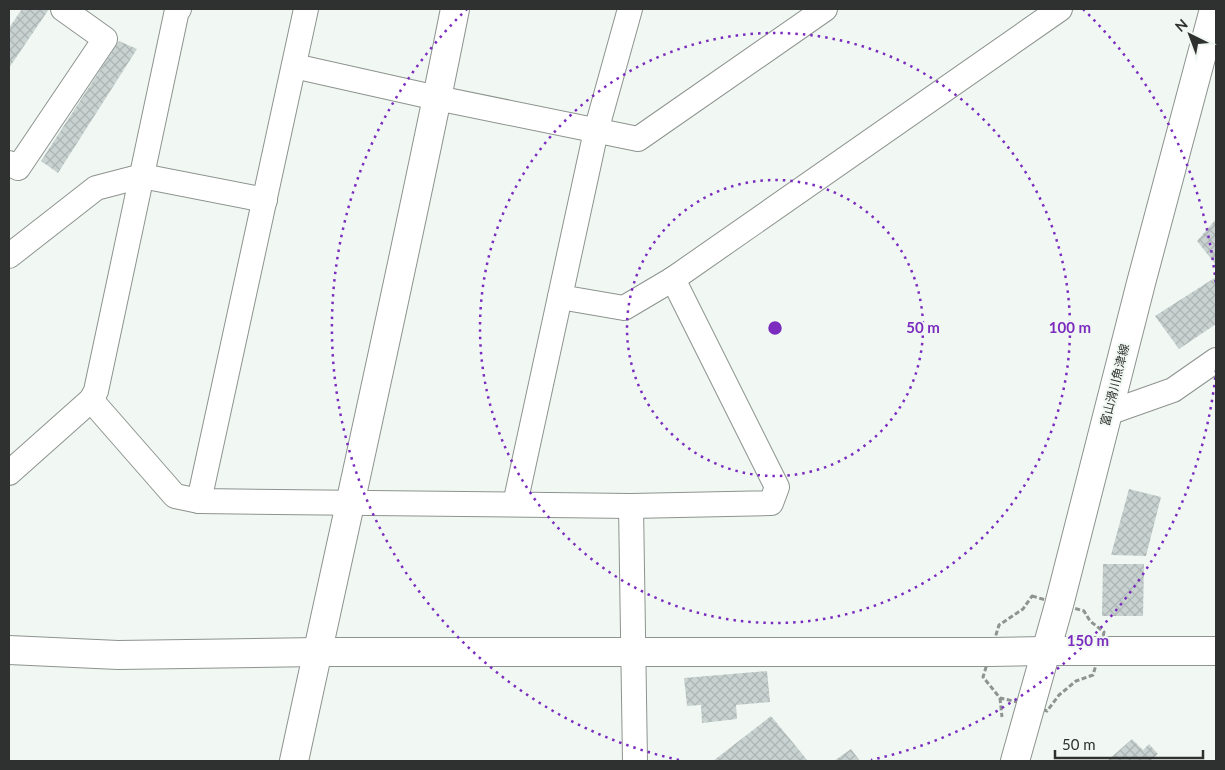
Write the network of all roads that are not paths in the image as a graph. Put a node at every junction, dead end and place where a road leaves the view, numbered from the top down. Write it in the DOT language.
graph roads {
  1 [pos="63,9"];
  2 [pos="179,9"];
  3 [pos="306,9"];
  4 [pos="455,9"];
  5 [pos="630,9"];
  6 [pos="825,9"];
  7 [pos="1060,9"];
  8 [pos="1214,9"];
  9 [pos="1029,17"];
  10 [pos="294,66"];
  11 [pos="437,98"];
  12 [pos="596,131"];
  13 [pos="9,163"];
  14 [pos="142,176"];
  15 [pos="265,200"];
  16 [pos="9,256"];
  17 [pos="673,279"];
  18 [pos="560,297"];
  19 [pos="1216,360"];
  20 [pos="92,400"];
  21 [pos="1108,413"];
  22 [pos="9,473"];
  23 [pos="199,501"];
  24 [pos="351,503"];
  25 [pos="515,504"];
  26 [pos="632,506"];
  27 [pos="9,650"];
  28 [pos="1046,651"];
  29 [pos="1216,651"];
  30 [pos="318,652"];
  31 [pos="633,652"];
  32 [pos="294,761"];
  33 [pos="635,761"];
  34 [pos="1015,761"];
  1 -- 13 [label="street"];
  2 -- 14 [label="street"];
  3 -- 10 [label="street"];
  4 -- 11 [label="street"];
  5 -- 12 [label="street"];
  6 -- 12 [label="street"];
  7 -- 9 [label="street"];
  8 -- 21 [label="street, 富山滑川魚津線"];
  9 -- 17 [label="street"];
  10 -- 11 [label="street"];
  10 -- 15 [label="street"];
  11 -- 12 [label="street"];
  11 -- 24 [label="street"];
  12 -- 18 [label="street"];
  14 -- 15 [label="street"];
  14 -- 16 [label="street"];
  14 -- 20 [label="street"];
  15 -- 23 [label="street"];
  17 -- 18 [label="street"];
  17 -- 26 [label="street"];
  18 -- 25 [label="street"];
  19 -- 21 [label="street"];
  20 -- 22 [label="street"];
  20 -- 23 [label="street"];
  21 -- 28 [label="street, 富山滑川魚津線"];
  23 -- 24 [label="street"];
  24 -- 25 [label="street"];
  24 -- 30 [label="street"];
  25 -- 26 [label="street"];
  26 -- 31 [label="street"];
  27 -- 30 [label="street"];
  28 -- 29 [label="street"];
  28 -- 31 [label="street"];
  28 -- 34 [label="street, 富山滑川魚津線"];
  30 -- 31 [label="street"];
  30 -- 32 [label="street"];
  31 -- 33 [label="street"];
}
